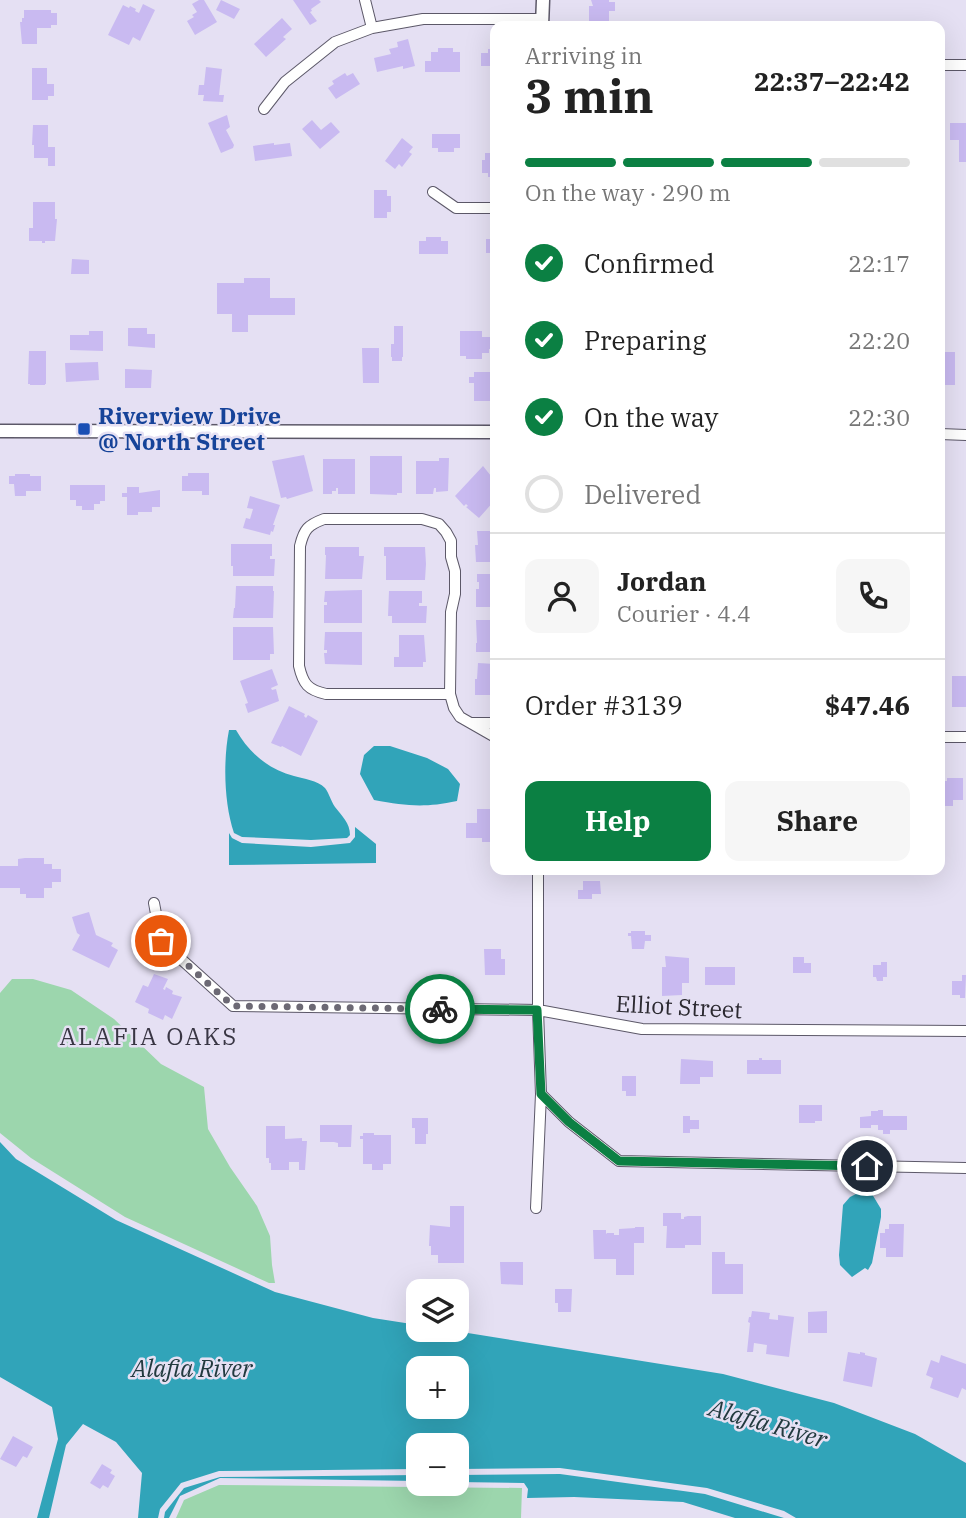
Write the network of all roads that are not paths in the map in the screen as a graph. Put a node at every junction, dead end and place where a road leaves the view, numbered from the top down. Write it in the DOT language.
graph roads {
  1 [pos="365,0"];
  2 [pos="542,0"];
  3 [pos="490,21"];
  4 [pos="542,21"];
  5 [pos="372,28"];
  6 [pos="945,65"];
  7 [pos="966,65"];
  8 [pos="264,109"];
  9 [pos="433,192"];
  10 [pos="490,208"];
  11 [pos="0,431"];
  12 [pos="490,432"];
  13 [pos="945,434"];
  14 [pos="966,435"];
  15 [pos="450,694"];
  16 [pos="471,723"];
  17 [pos="490,723"];
  18 [pos="490,734"];
  19 [pos="945,737"];
  20 [pos="966,737"];
  21 [pos="538,875"];
  22 [pos="154,903"];
  23 [pos="537,1010"];
  24 [pos="966,1031"];
  25 [pos="541,1094"];
  26 [pos="966,1168"];
  27 [pos="536,1208"];
  1 -- 5 [label="street"];
  2 -- 4 [label="street"];
  3 -- 5 [label="street"];
  5 -- 8 [label="street"];
  6 -- 7 [label="street"];
  9 -- 10 [label="street"];
  11 -- 12 [label="street"];
  13 -- 14 [label="street"];
  15 -- 15 [label="street"];
  15 -- 16 [label="street"];
  16 -- 17 [label="street"];
  16 -- 18 [label="street"];
  19 -- 20 [label="street"];
  21 -- 23 [label="street"];
  22 -- 23 [label="street, Elliot Street"];
  23 -- 24 [label="street, Elliot Street"];
  23 -- 25 [label="street"];
  25 -- 26 [label="street"];
  25 -- 27 [label="street"];
}
